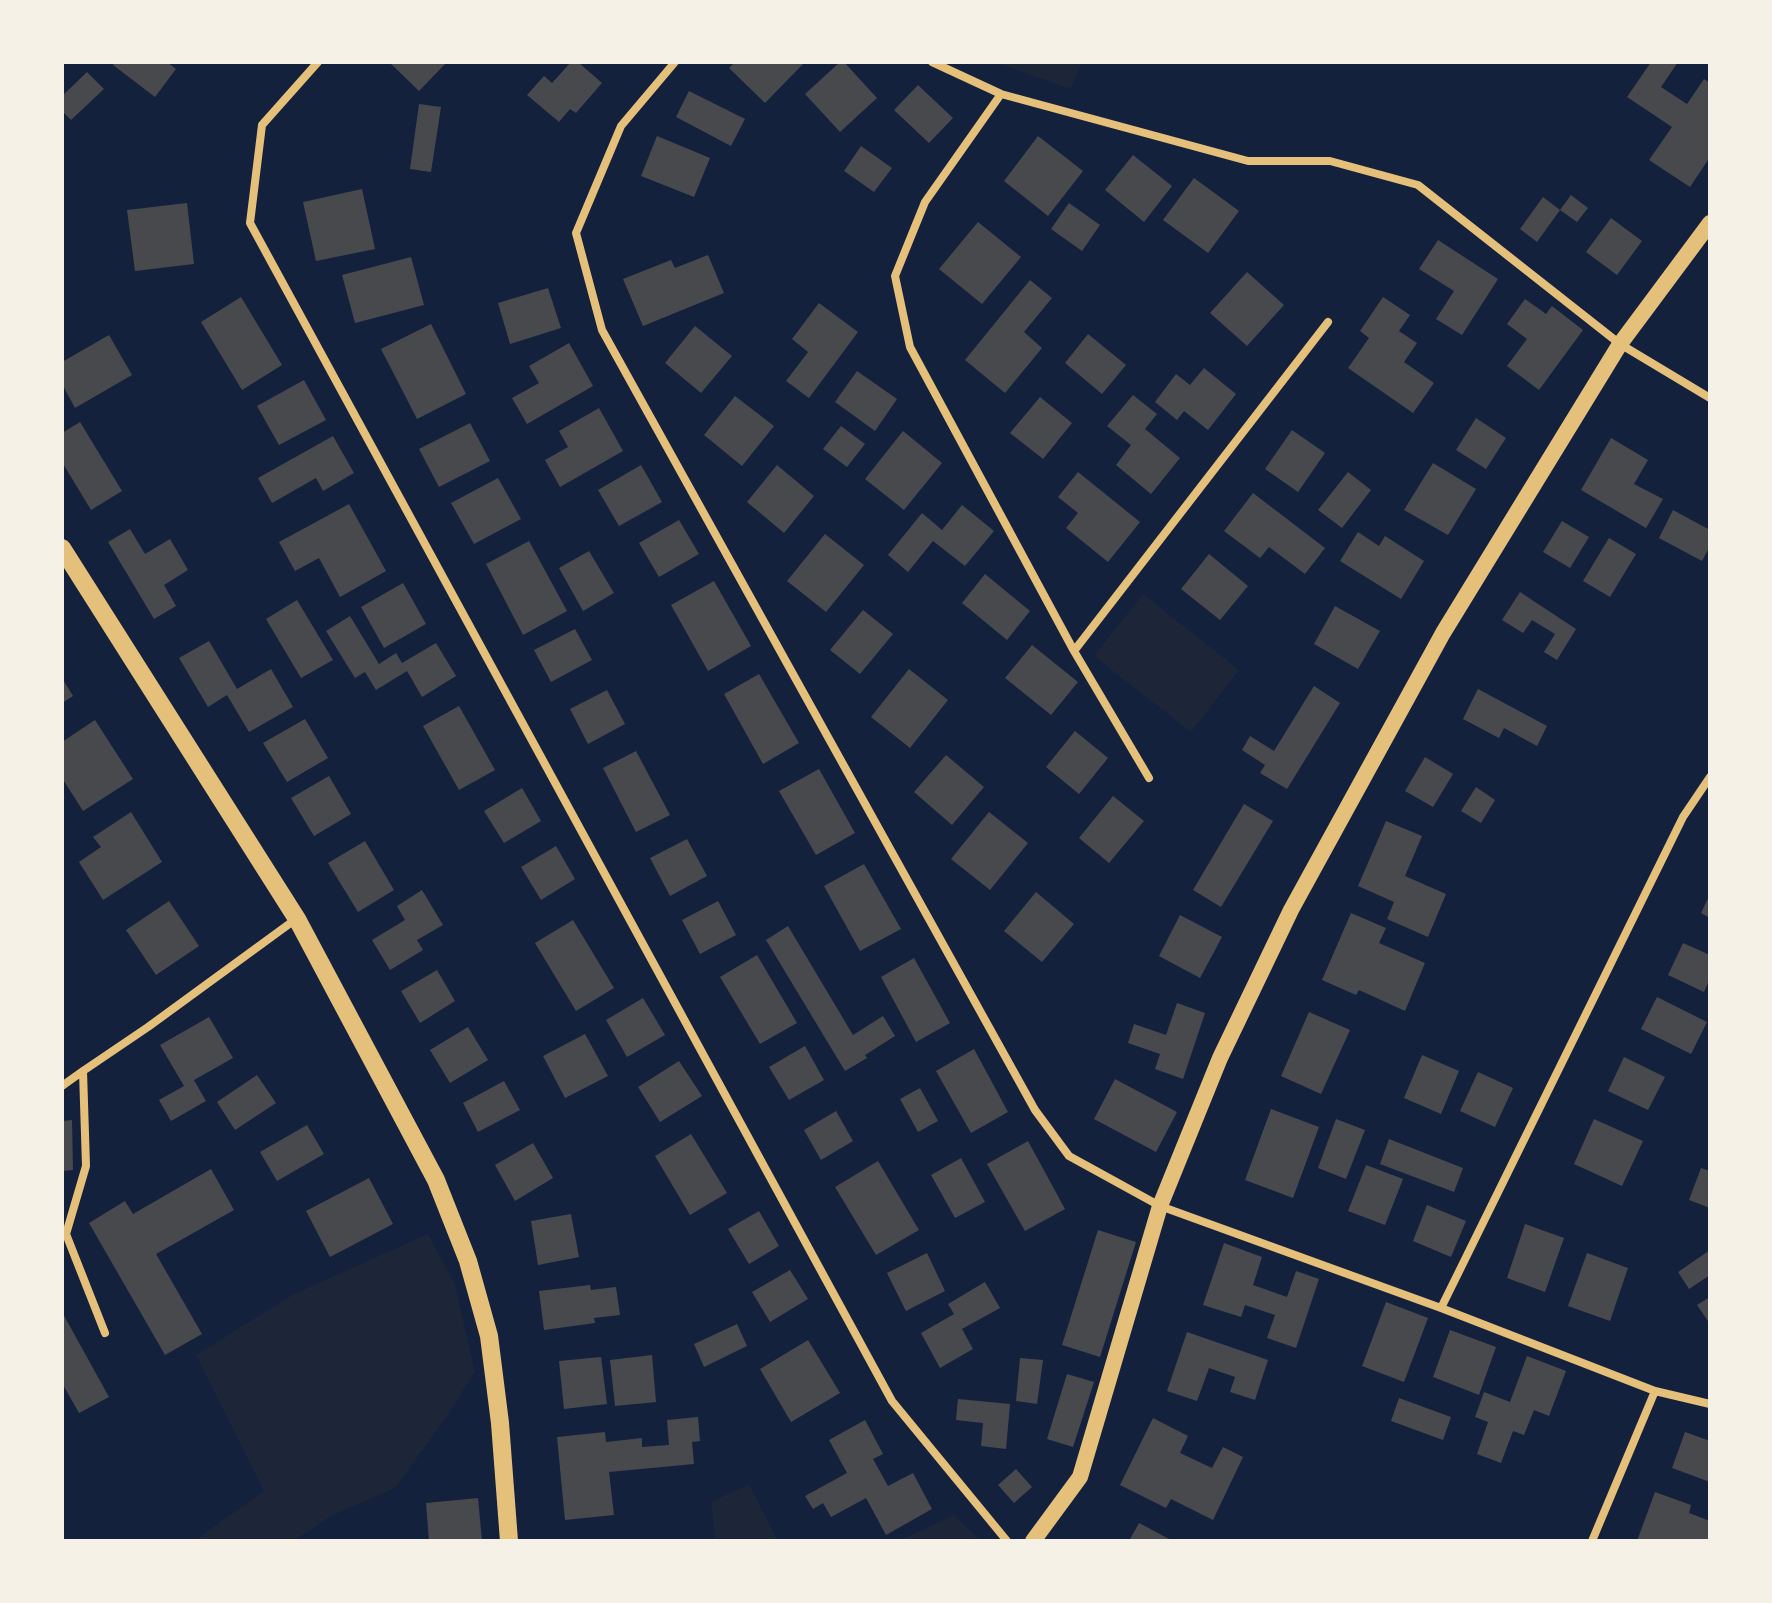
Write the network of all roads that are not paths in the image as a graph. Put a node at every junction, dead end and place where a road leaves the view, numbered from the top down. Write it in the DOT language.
graph roads {
  1 [pos="318,62"];
  2 [pos="675,62"];
  3 [pos="932,62"];
  4 [pos="1001,94"];
  5 [pos="1710,223"];
  6 [pos="1328,322"];
  7 [pos="1620,344"];
  8 [pos="1710,398"];
  9 [pos="62,548"];
  10 [pos="1074,651"];
  11 [pos="1710,777"];
  12 [pos="1149,778"];
  13 [pos="297,919"];
  14 [pos="83,1071"];
  15 [pos="62,1086"];
  16 [pos="1160,1206"];
  17 [pos="1441,1308"];
  18 [pos="105,1333"];
  19 [pos="1655,1391"];
  20 [pos="1710,1404"];
  21 [pos="509,1541"];
  22 [pos="1007,1541"];
  23 [pos="1033,1541"];
  24 [pos="1592,1541"];
  1 -- 22 [label="street"];
  2 -- 16 [label="street"];
  3 -- 4 [label="street"];
  4 -- 7 [label="street"];
  4 -- 10 [label="street"];
  5 -- 7 [label="main road"];
  6 -- 10 [label="street"];
  7 -- 8 [label="street"];
  7 -- 16 [label="main road"];
  9 -- 13 [label="main road"];
  10 -- 12 [label="street"];
  11 -- 17 [label="street"];
  13 -- 14 [label="street"];
  13 -- 21 [label="main road"];
  14 -- 15 [label="street"];
  14 -- 18 [label="street"];
  16 -- 17 [label="street"];
  16 -- 23 [label="main road"];
  17 -- 19 [label="street"];
  19 -- 20 [label="street"];
  19 -- 24 [label="street"];
}
